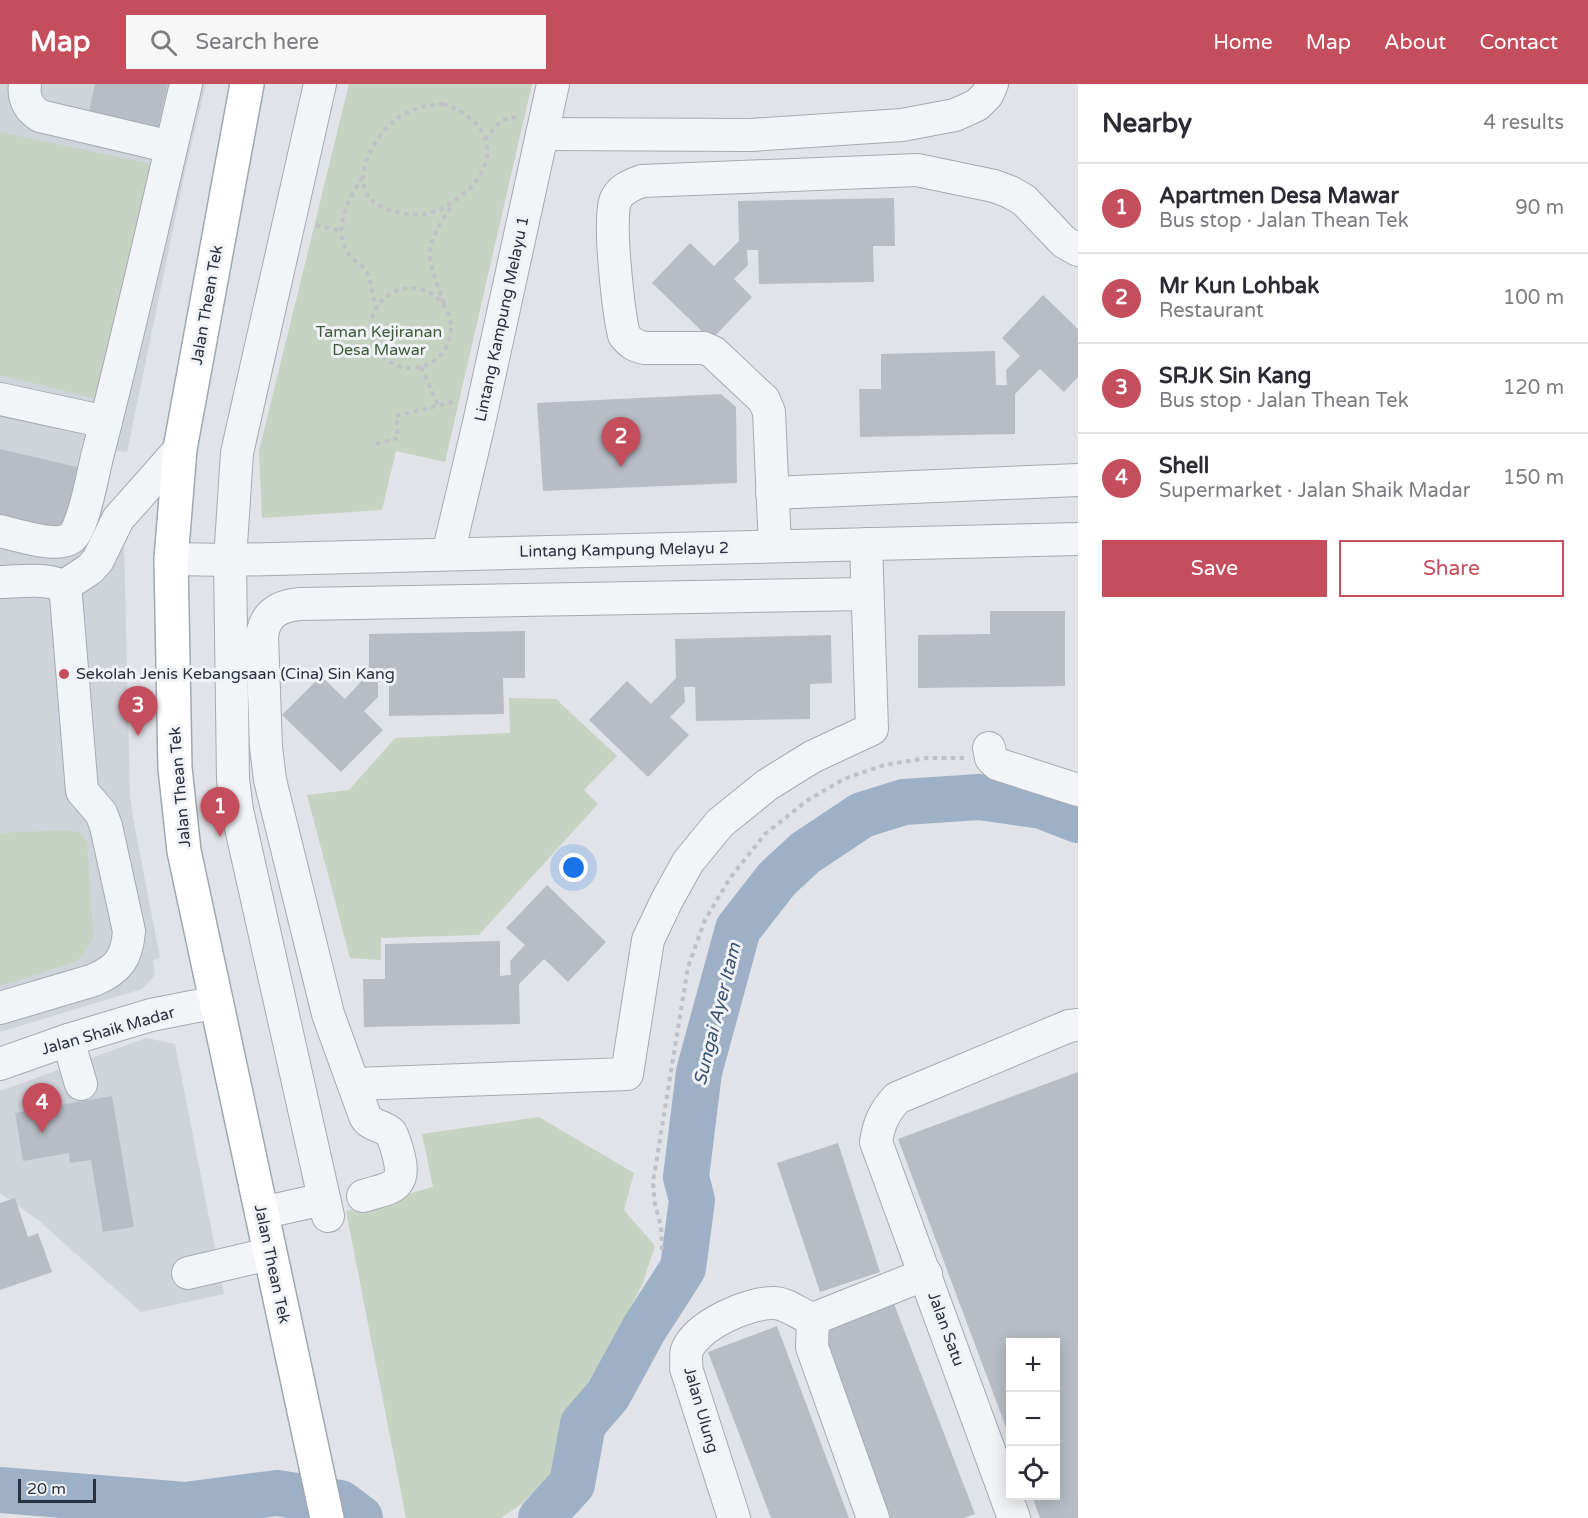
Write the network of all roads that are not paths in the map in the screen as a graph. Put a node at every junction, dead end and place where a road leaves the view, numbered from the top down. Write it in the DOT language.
graph roads {
  1 [pos="25,84"];
  2 [pos="186,84"];
  3 [pos="247,84"];
  4 [pos="320,84"];
  5 [pos="553,84"];
  6 [pos="992,84"];
  7 [pos="902,125"];
  8 [pos="543,129"];
  9 [pos="171,147"];
  10 [pos="904,170"];
  11 [pos="1078,249"];
  12 [pos="0,399"];
  13 [pos="106,422"];
  14 [pos="180,449"];
  15 [pos="1078,480"];
  16 [pos="772,492"];
  17 [pos="0,531"];
  18 [pos="1078,539"];
  19 [pos="866,544"];
  20 [pos="775,546"];
  21 [pos="448,554"];
  22 [pos="171,559"];
  23 [pos="230,560"];
  24 [pos="0,582"];
  25 [pos="63,587"];
  26 [pos="866,594"];
  27 [pos="990,753"];
  28 [pos="1078,790"];
  29 [pos="217,1002"];
  30 [pos="0,1008"];
  31 [pos="1078,1026"];
  32 [pos="68,1040"];
  33 [pos="0,1064"];
  34 [pos="81,1084"];
  35 [pos="355,1084"];
  36 [pos="363,1196"];
  37 [pos="261,1213"];
  38 [pos="269,1254"];
  39 [pos="188,1273"];
  40 [pos="926,1274"];
  41 [pos="813,1319"];
  42 [pos="327,1518"];
  43 [pos="734,1518"];
  44 [pos="873,1518"];
  45 [pos="1014,1518"];
  1 -- 9 [label="street"];
  2 -- 9 [label="street"];
  3 -- 14 [label="main road, Jalan Thean Tek"];
  4 -- 23 [label="street"];
  5 -- 8 [label="street, Lintang Kampung Melayu 1"];
  6 -- 7 [label="street"];
  7 -- 8 [label="street"];
  7 -- 10 [label="street"];
  8 -- 21 [label="street, Lintang Kampung Melayu 1"];
  9 -- 13 [label="street"];
  10 -- 11 [label="street"];
  10 -- 16 [label="street"];
  12 -- 13 [label="street"];
  13 -- 17 [label="street"];
  14 -- 22 [label="main road, Jalan Thean Tek"];
  14 -- 25 [label="street"];
  15 -- 16 [label="street"];
  16 -- 20 [label="street"];
  18 -- 19 [label="street, Lintang Kampung Melayu 2"];
  19 -- 20 [label="street, Lintang Kampung Melayu 2"];
  19 -- 26 [label="street"];
  20 -- 21 [label="street, Lintang Kampung Melayu 2"];
  21 -- 23 [label="street, Lintang Kampung Melayu 2"];
  22 -- 23 [label="street, Lintang Kampung Melayu 2"];
  22 -- 29 [label="main road, Jalan Thean Tek"];
  23 -- 37 [label="street"];
  24 -- 25 [label="street"];
  25 -- 30 [label="street"];
  26 -- 35 [label="street"];
  26 -- 35 [label="street"];
  27 -- 28 [label="street"];
  29 -- 32 [label="street, Jalan Shaik Madar"];
  29 -- 37 [label="main road, Jalan Thean Tek"];
  31 -- 40 [label="street, Jalan Satu"];
  32 -- 33 [label="street, Jalan Shaik Madar"];
  32 -- 34 [label="street"];
  35 -- 36 [label="street"];
  37 -- 38 [label="main road, Jalan Thean Tek"];
  38 -- 39 [label="street"];
  38 -- 42 [label="main road, Jalan Thean Tek"];
  40 -- 41 [label="street"];
  40 -- 45 [label="street, Jalan Satu"];
  41 -- 43 [label="street, Jalan Ulung"];
  41 -- 44 [label="street"];
}
